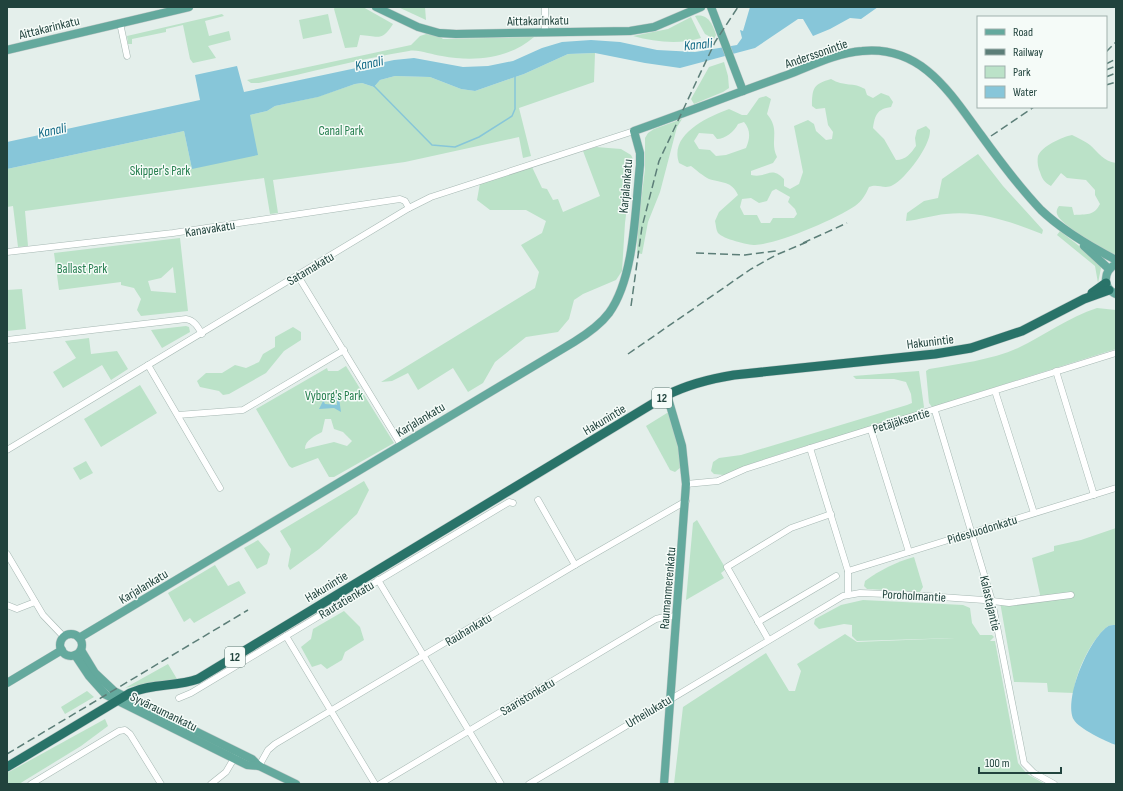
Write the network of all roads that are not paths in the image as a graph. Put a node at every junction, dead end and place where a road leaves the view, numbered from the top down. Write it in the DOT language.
graph roads {
  1 [pos="189,7"];
  2 [pos="376,7"];
  3 [pos="545,7"];
  4 [pos="701,7"];
  5 [pos="711,7"];
  6 [pos="120,23"];
  7 [pos="545,32"];
  8 [pos="7,50"];
  9 [pos="127,56"];
  10 [pos="743,91"];
  11 [pos="634,131"];
  12 [pos="409,208"];
  13 [pos="1078,239"];
  14 [pos="7,252"];
  15 [pos="1116,260"];
  16 [pos="1116,264"];
  17 [pos="1109,269"];
  18 [pos="298,276"];
  19 [pos="1110,289"];
  20 [pos="202,334"];
  21 [pos="7,340"];
  22 [pos="344,350"];
  23 [pos="1116,353"];
  24 [pos="148,365"];
  25 [pos="1056,371"];
  26 [pos="995,391"];
  27 [pos="667,395"];
  28 [pos="935,410"];
  29 [pos="178,415"];
  30 [pos="871,430"];
  31 [pos="401,445"];
  32 [pos="810,448"];
  33 [pos="7,450"];
  34 [pos="686,484"];
  35 [pos="220,488"];
  36 [pos="1116,488"];
  37 [pos="1094,495"];
  38 [pos="538,500"];
  39 [pos="686,501"];
  40 [pos="513,503"];
  41 [pos="1034,513"];
  42 [pos="830,514"];
  43 [pos="972,532"];
  44 [pos="909,552"];
  45 [pos="7,554"];
  46 [pos="575,565"];
  47 [pos="848,571"];
  48 [pos="836,576"];
  49 [pos="378,580"];
  50 [pos="848,594"];
  51 [pos="1071,595"];
  52 [pos="992,601"];
  53 [pos="35,602"];
  54 [pos="7,605"];
  55 [pos="676,617"];
  56 [pos="758,622"];
  57 [pos="286,636"];
  58 [pos="64,637"];
  59 [pos="79,638"];
  60 [pos="768,639"];
  61 [pos="62,650"];
  62 [pos="78,652"];
  63 [pos="424,656"];
  64 [pos="7,683"];
  65 [pos="179,698"];
  66 [pos="670,698"];
  67 [pos="122,700"];
  68 [pos="331,711"];
  69 [pos="470,731"];
  70 [pos="236,756"];
  71 [pos="259,766"];
  72 [pos="7,767"];
  73 [pos="31,784"];
  74 [pos="161,784"];
  75 [pos="211,784"];
  76 [pos="296,784"];
  77 [pos="375,784"];
  78 [pos="380,784"];
  79 [pos="501,784"];
  80 [pos="528,784"];
  81 [pos="664,784"];
  82 [pos="1054,784"];
  1 -- 6 [label="main road, Aittakarinkatu"];
  2 -- 7 [label="main road, Aittakarinkatu"];
  3 -- 7 [label="street"];
  4 -- 7 [label="main road, Aittakarinkatu"];
  5 -- 10 [label="main road"];
  6 -- 8 [label="main road, Aittakarinkatu"];
  6 -- 9 [label="street"];
  10 -- 11 [label="main road, Anderssonintie"];
  10 -- 13 [label="main road, Anderssonintie"];
  11 -- 12 [label="street, Satamakatu"];
  11 -- 31 [label="main road, Karjalankatu"];
  12 -- 14 [label="street, Kanavakatu"];
  12 -- 18 [label="street, Satamakatu"];
  13 -- 15 [label="main road, Anderssonintie"];
  13 -- 17 [label="main road, Anderssonintie"];
  16 -- 17 [label="main road"];
  17 -- 19 [label="main road"];
  18 -- 20 [label="street, Satamakatu"];
  18 -- 22 [label="street"];
  19 -- 27 [label="highway, Hakunintie / 12"];
  20 -- 21 [label="street"];
  20 -- 24 [label="street, Satamakatu"];
  22 -- 29 [label="street"];
  22 -- 31 [label="street"];
  23 -- 25 [label="street, Petäjäksentie"];
  24 -- 29 [label="street"];
  24 -- 33 [label="street, Satamakatu"];
  25 -- 26 [label="street, Petäjäksentie"];
  25 -- 37 [label="street"];
  26 -- 28 [label="street, Petäjäksentie"];
  26 -- 41 [label="street"];
  27 -- 34 [label="main road, Raumanmerenkatu"];
  27 -- 67 [label="highway, Hakunintie / 12"];
  28 -- 30 [label="street, Petäjäksentie"];
  28 -- 43 [label="street, Kalastajantie"];
  29 -- 35 [label="street"];
  30 -- 32 [label="street, Petäjäksentie"];
  30 -- 44 [label="street"];
  31 -- 59 [label="main road, Karjalankatu"];
  32 -- 34 [label="street, Petäjäksentie"];
  32 -- 42 [label="street"];
  34 -- 39 [label="main road, Raumanmerenkatu"];
  36 -- 37 [label="street, Pidesluodonkatu"];
  37 -- 41 [label="street, Pidesluodonkatu"];
  38 -- 46 [label="street"];
  39 -- 46 [label="street, Rauhankatu"];
  39 -- 55 [label="main road, Raumanmerenkatu"];
  40 -- 49 [label="street, Rautatienkatu"];
  41 -- 43 [label="street, Pidesluodonkatu"];
  42 -- 47 [label="street"];
  42 -- 56 [label="street"];
  43 -- 44 [label="street, Pidesluodonkatu"];
  43 -- 52 [label="street, Kalastajantie"];
  44 -- 47 [label="street, Pidesluodonkatu"];
  45 -- 53 [label="street"];
  46 -- 63 [label="street, Rauhankatu"];
  47 -- 50 [label="street"];
  48 -- 56 [label="street"];
  49 -- 57 [label="street, Rautatienkatu"];
  49 -- 63 [label="street"];
  50 -- 52 [label="street, Poroholmantie"];
  50 -- 60 [label="street"];
  51 -- 52 [label="street, Poroholmantie"];
  52 -- 82 [label="street, Kalastajantie"];
  53 -- 54 [label="street"];
  53 -- 58 [label="street"];
  55 -- 66 [label="main road, Raumanmerenkatu"];
  55 -- 69 [label="street, Saaristonkatu"];
  56 -- 60 [label="street"];
  57 -- 65 [label="street, Rautatienkatu"];
  57 -- 68 [label="street"];
  58 -- 59 [label="main road"];
  58 -- 61 [label="main road"];
  59 -- 62 [label="main road"];
  60 -- 66 [label="street, Urheilukatu"];
  61 -- 62 [label="main road"];
  61 -- 64 [label="main road"];
  62 -- 67 [label="main road, Syväraumankatu"];
  63 -- 68 [label="street, Rauhankatu"];
  63 -- 69 [label="street"];
  66 -- 80 [label="street, Urheilukatu"];
  66 -- 81 [label="main road, Raumanmerenkatu"];
  67 -- 70 [label="main road, Syväraumankatu"];
  67 -- 72 [label="highway, Hakunintie / 12"];
  68 -- 71 [label="street, Rauhankatu"];
  68 -- 77 [label="street"];
  69 -- 78 [label="street, Saaristonkatu"];
  69 -- 79 [label="street"];
  70 -- 71 [label="main road, Syväraumankatu"];
  70 -- 75 [label="street"];
  71 -- 76 [label="main road, Syväraumankatu"];
  73 -- 74 [label="street"];
}
